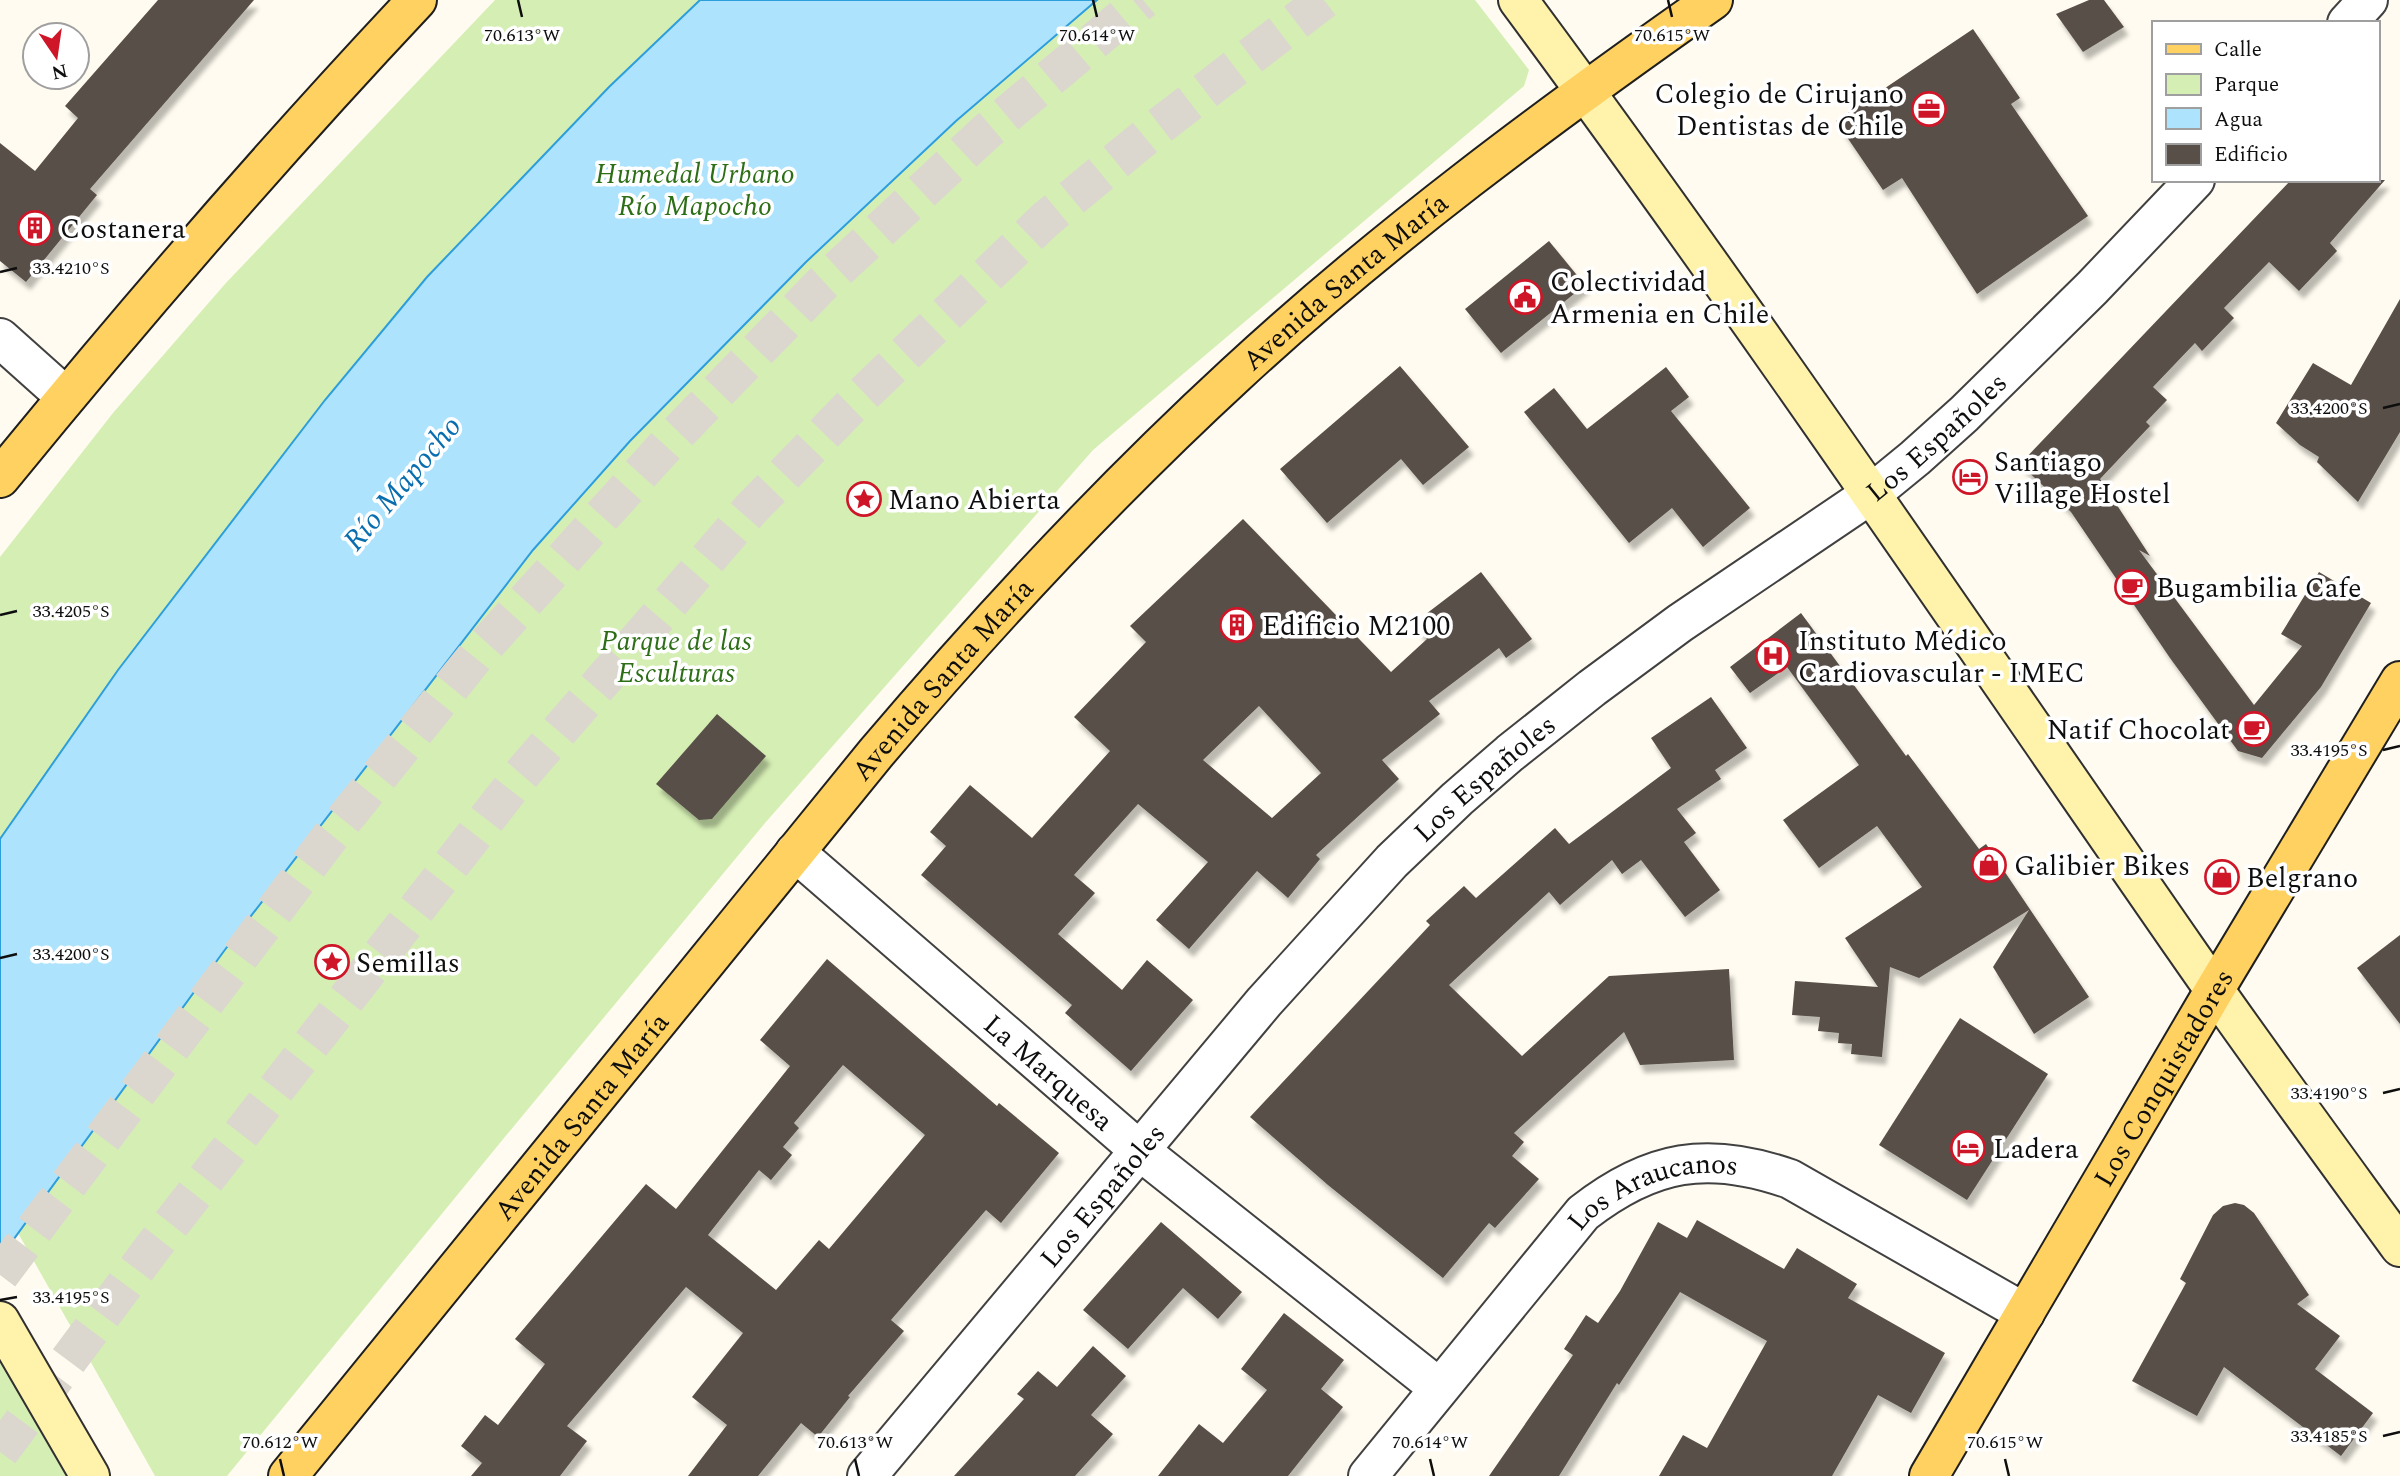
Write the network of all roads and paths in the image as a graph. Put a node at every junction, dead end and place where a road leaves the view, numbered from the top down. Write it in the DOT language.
graph roads {
  1 [pos="417,0"];
  2 [pos="1518,0"];
  3 [pos="1713,0"];
  4 [pos="2368,0"];
  5 [pos="2349,21"];
  6 [pos="1585,90"];
  7 [pos="2193,182"];
  8 [pos="0,338"];
  9 [pos="66,397"];
  10 [pos="0,478"];
  11 [pos="1871,494"];
  12 [pos="2400,681"];
  13 [pos="795,852"];
  14 [pos="2215,989"];
  15 [pos="1139,1150"];
  16 [pos="2400,1247"];
  17 [pos="2025,1313"];
  18 [pos="0,1321"];
  19 [pos="1439,1388"];
  20 [pos="90,1476"];
  21 [pos="288,1476"];
  22 [pos="867,1476"];
  23 [pos="1368,1476"];
  24 [pos="1929,1476"];
  1 -- 9 [label="main road"];
  2 -- 6 [label="main road"];
  3 -- 6 [label="main road, Avenida Santa María"];
  4 -- 5 [label="street"];
  6 -- 11 [label="main road"];
  6 -- 13 [label="main road, Avenida Santa María"];
  7 -- 11 [label="street, Los Españoles"];
  8 -- 9 [label="street"];
  9 -- 10 [label="main road"];
  11 -- 14 [label="main road"];
  11 -- 15 [label="street, Los Españoles"];
  12 -- 14 [label="main road, Los Conquistadores"];
  13 -- 15 [label="street, La Marquesa"];
  13 -- 21 [label="main road, Avenida Santa María"];
  14 -- 16 [label="main road"];
  14 -- 17 [label="main road, Los Conquistadores"];
  15 -- 19 [label="street, La Marquesa"];
  15 -- 22 [label="street, Los Españoles"];
  17 -- 19 [label="street, Los Araucanos"];
  17 -- 24 [label="main road, Los Conquistadores"];
  18 -- 20 [label="main road"];
  19 -- 23 [label="street, Los Araucanos"];
}
